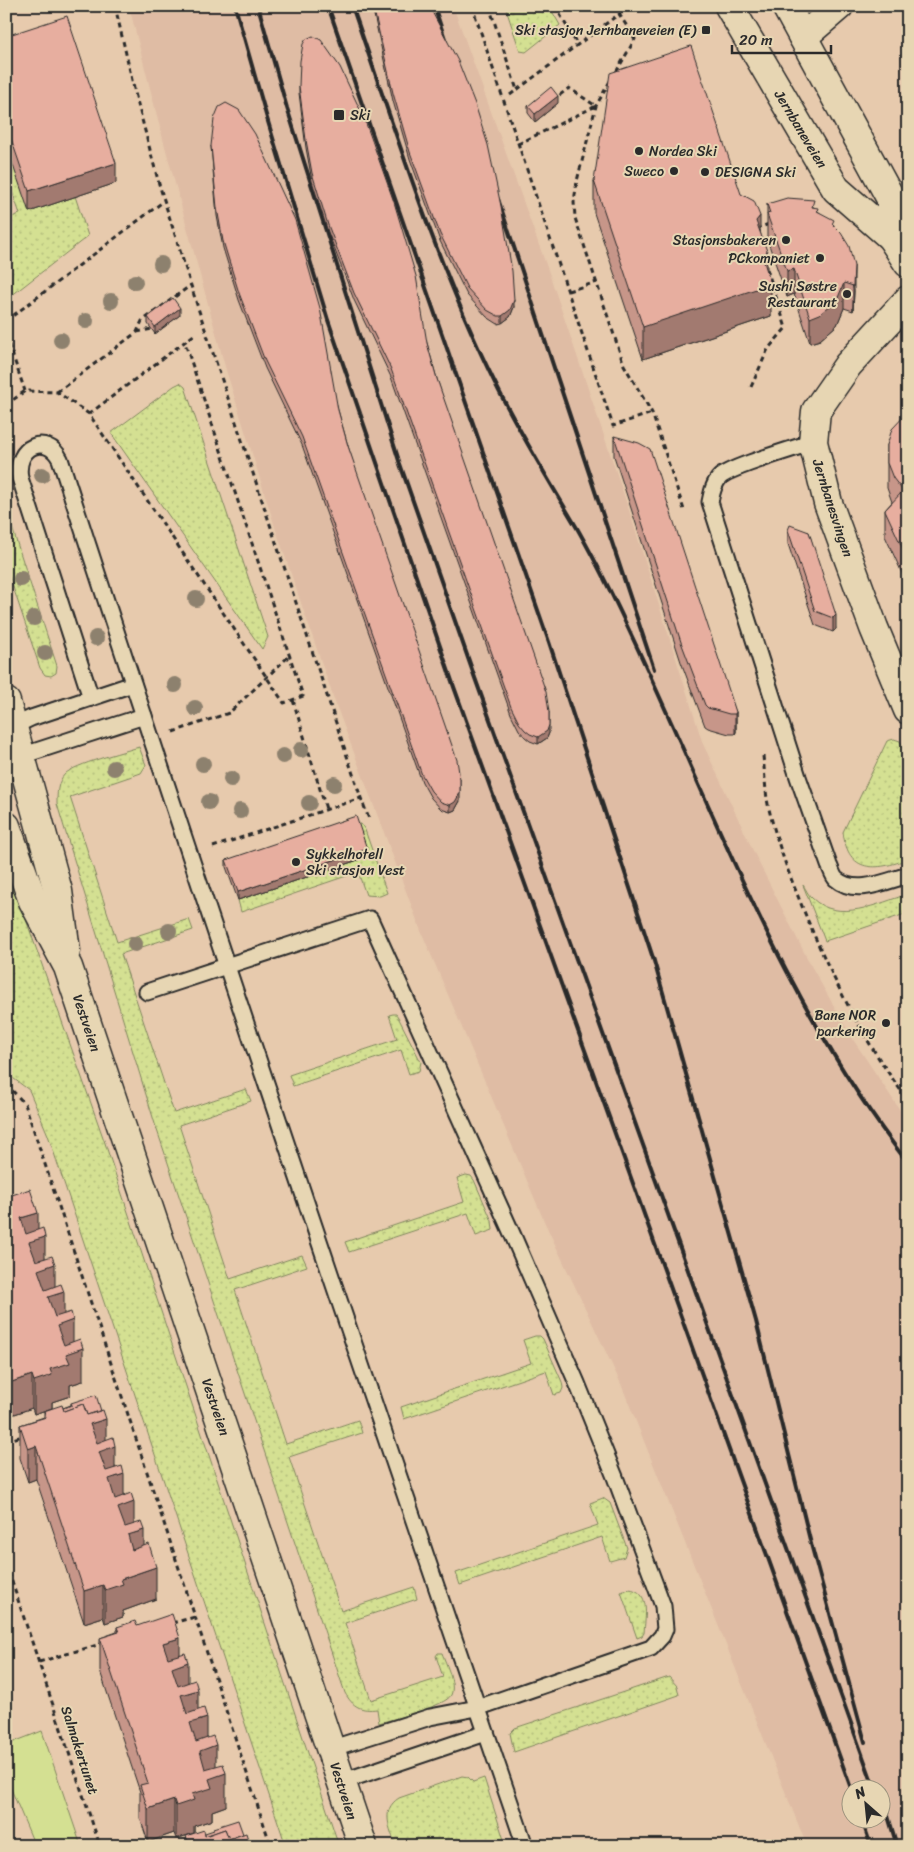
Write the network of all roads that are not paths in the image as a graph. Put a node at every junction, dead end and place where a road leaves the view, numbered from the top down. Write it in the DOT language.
graph roads {
  1 [pos="728,6"];
  2 [pos="786,6"];
  3 [pos="839,6"];
  4 [pos="803,37"];
  5 [pos="891,237"];
  6 [pos="908,263"];
  7 [pos="908,300"];
  8 [pos="813,442"];
  9 [pos="132,684"];
  10 [pos="91,698"];
  11 [pos="908,710"];
  12 [pos="144,716"];
  13 [pos="9,719"];
  14 [pos="14,757"];
  15 [pos="6,826"];
  16 [pos="908,875"];
  17 [pos="226,966"];
  18 [pos="68,967"];
  19 [pos="147,992"];
  20 [pos="477,1708"];
  21 [pos="486,1733"];
  22 [pos="330,1749"];
  23 [pos="341,1782"];
  24 [pos="362,1846"];
  25 [pos="525,1846"];
  1 -- 5 [label="street, Jernbaneveien"];
  2 -- 4 [label="street"];
  3 -- 4 [label="street"];
  4 -- 5 [label="street"];
  5 -- 6 [label="street, Jernbaneveien"];
  7 -- 8 [label="street, Jernbanesvingen"];
  8 -- 11 [label="street, Jernbanesvingen"];
  8 -- 16 [label="lane"];
  9 -- 10 [label="lane"];
  9 -- 10 [label="lane"];
  9 -- 12 [label="lane"];
  10 -- 13 [label="lane"];
  12 -- 14 [label="lane"];
  12 -- 17 [label="lane"];
  13 -- 14 [label="street, Vestveien"];
  14 -- 18 [label="street, Vestveien"];
  15 -- 18 [label="street, Vestveien"];
  17 -- 19 [label="lane"];
  17 -- 20 [label="lane"];
  17 -- 20 [label="lane"];
  18 -- 22 [label="street, Vestveien"];
  20 -- 21 [label="lane"];
  20 -- 22 [label="lane"];
  21 -- 23 [label="lane"];
  21 -- 25 [label="lane"];
  22 -- 23 [label="street, Vestveien"];
  23 -- 24 [label="street, Vestveien"];
}
